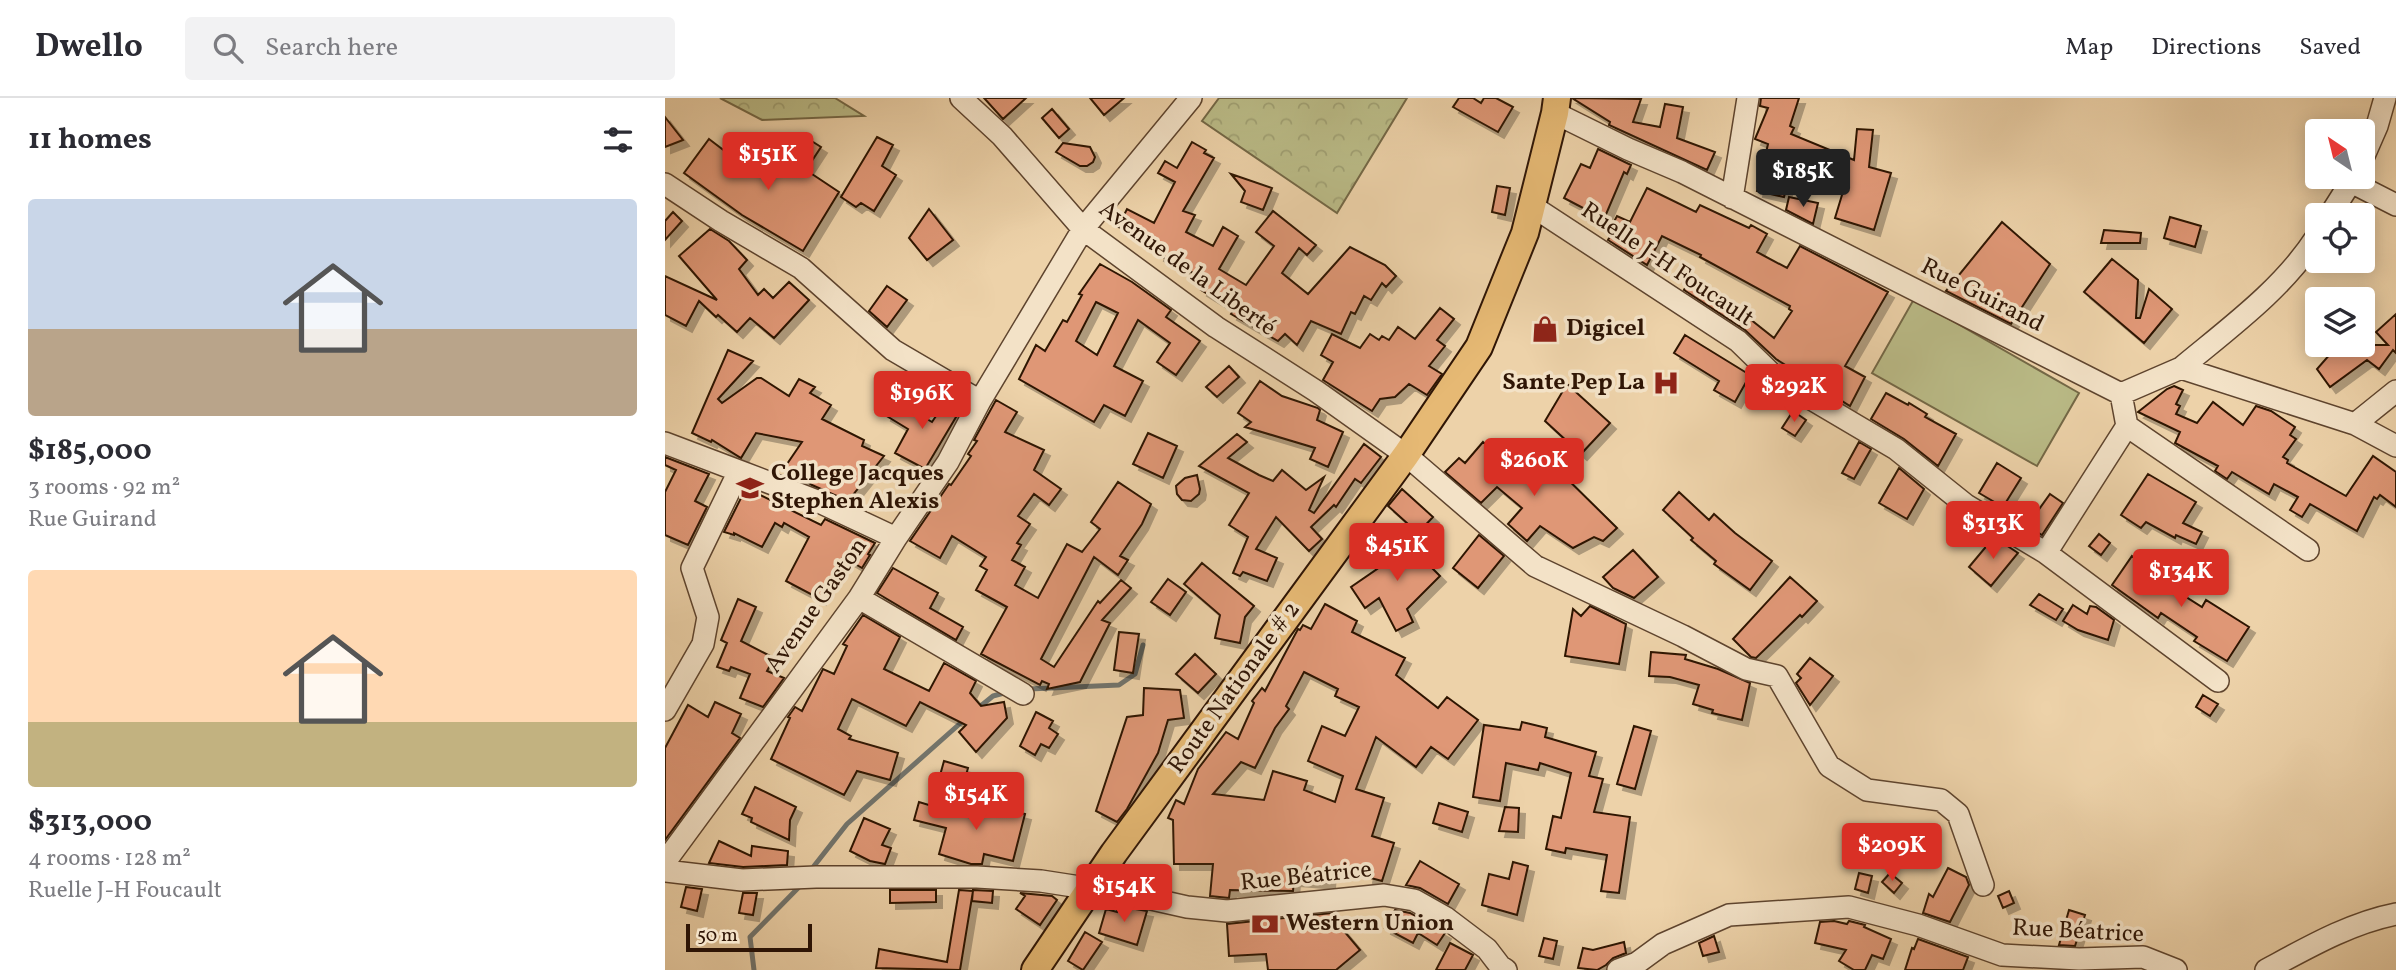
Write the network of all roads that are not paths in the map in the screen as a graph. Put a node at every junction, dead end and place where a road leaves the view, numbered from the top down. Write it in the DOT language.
graph roads {
  1 [pos="961,98"];
  2 [pos="1191,98"];
  3 [pos="1748,98"];
  4 [pos="2385,98"];
  5 [pos="1556,105"];
  6 [pos="2375,131"];
  7 [pos="665,184"];
  8 [pos="2368,189"];
  9 [pos="1732,198"];
  10 [pos="2396,205"];
  11 [pos="1532,206"];
  12 [pos="1083,229"];
  13 [pos="2305,256"];
  14 [pos="2181,368"];
  15 [pos="2396,391"];
  16 [pos="2121,394"];
  17 [pos="980,401"];
  18 [pos="2354,424"];
  19 [pos="2127,426"];
  20 [pos="665,443"];
  21 [pos="2396,446"];
  22 [pos="1406,455"];
  23 [pos="739,471"];
  24 [pos="896,538"];
  25 [pos="2308,550"];
  26 [pos="2046,553"];
  27 [pos="859,598"];
  28 [pos="2218,681"];
  29 [pos="1023,694"];
  30 [pos="665,710"];
  31 [pos="665,862"];
  32 [pos="665,871"];
  33 [pos="1983,886"];
  34 [pos="1088,889"];
  35 [pos="2396,914"];
  36 [pos="1035,970"];
  37 [pos="1506,970"];
  38 [pos="1618,970"];
  39 [pos="2176,970"];
  40 [pos="2266,970"];
  1 -- 12 [label="street, Avenue de la Liberté"];
  2 -- 12 [label="street, Avenue Gaston"];
  3 -- 9 [label="street"];
  4 -- 6 [label="street"];
  5 -- 9 [label="street, Rue Guirand"];
  5 -- 11 [label="main road, Route Nationale # 2"];
  7 -- 17 [label="street"];
  8 -- 10 [label="street"];
  9 -- 16 [label="street, Rue Guirand"];
  11 -- 22 [label="main road, Route Nationale # 2"];
  11 -- 26 [label="street, Ruelle J-H Foucault"];
  12 -- 17 [label="street, Avenue Gaston"];
  12 -- 22 [label="street, Avenue de la Liberté"];
  13 -- 14 [label="street"];
  14 -- 16 [label="street"];
  14 -- 18 [label="street"];
  15 -- 18 [label="street"];
  16 -- 19 [label="street"];
  17 -- 24 [label="street, Avenue Gaston"];
  18 -- 21 [label="street"];
  19 -- 25 [label="street"];
  19 -- 26 [label="street"];
  20 -- 23 [label="street"];
  22 -- 33 [label="street, Avenue de la Liberté"];
  22 -- 34 [label="main road, Route Nationale # 2"];
  23 -- 24 [label="street"];
  23 -- 30 [label="street"];
  24 -- 27 [label="street, Avenue Gaston"];
  26 -- 28 [label="street, Ruelle J-H Foucault"];
  27 -- 29 [label="street"];
  27 -- 31 [label="street, Avenue Gaston"];
  32 -- 34 [label="street, Rue Béatrice"];
  34 -- 36 [label="main road, Route Nationale # 2"];
  34 -- 37 [label="street, Rue Béatrice"];
  35 -- 40 [label="street"];
  38 -- 39 [label="street, Rue Béatrice"];
}
